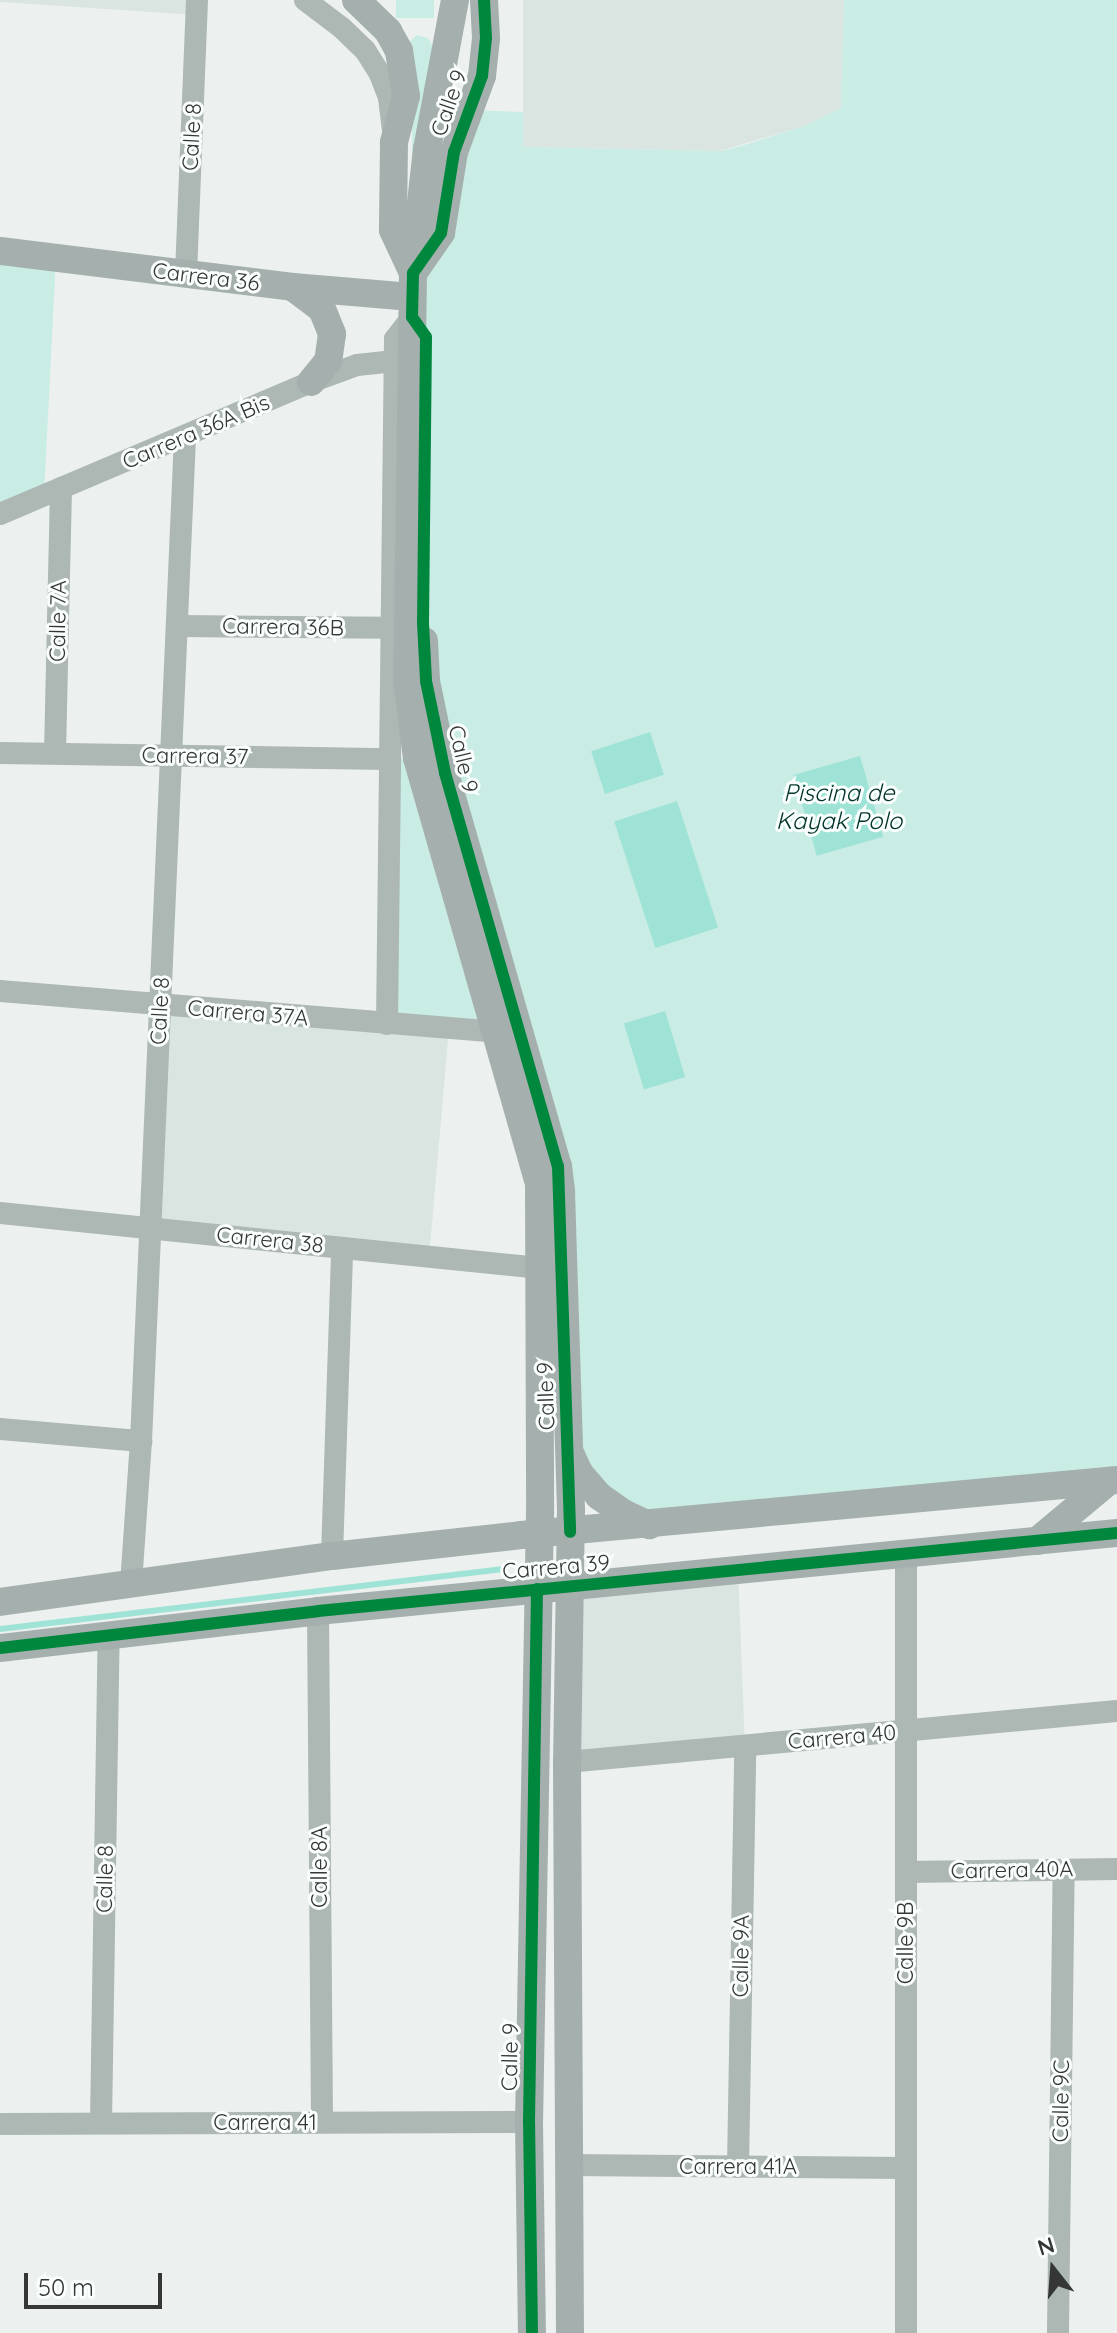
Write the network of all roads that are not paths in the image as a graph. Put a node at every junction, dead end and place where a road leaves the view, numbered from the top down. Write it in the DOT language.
graph roads {
  1 [pos="197,0"];
  2 [pos="305,0"];
  3 [pos="356,0"];
  4 [pos="455,0"];
  5 [pos="484,0"];
  6 [pos="394,142"];
  7 [pos="0,251"];
  8 [pos="186,274"];
  9 [pos="293,287"];
  10 [pos="412,296"];
  11 [pos="395,361"];
  12 [pos="311,382"];
  13 [pos="185,438"];
  14 [pos="61,488"];
  15 [pos="0,514"];
  16 [pos="177,626"];
  17 [pos="390,628"];
  18 [pos="0,753"];
  19 [pos="55,753"];
  20 [pos="171,755"];
  21 [pos="390,759"];
  22 [pos="459,829"];
  23 [pos="445,853"];
  24 [pos="0,991"];
  25 [pos="160,1005"];
  26 [pos="387,1024"];
  27 [pos="497,1032"];
  28 [pos="0,1213"];
  29 [pos="151,1228"];
  30 [pos="342,1248"];
  31 [pos="540,1268"];
  32 [pos="0,1429"];
  33 [pos="141,1441"];
  34 [pos="567,1447"];
  35 [pos="1113,1480"];
  36 [pos="650,1525"];
  37 [pos="570,1532"];
  38 [pos="1117,1533"];
  39 [pos="539,1534"];
  40 [pos="1037,1541"];
  41 [pos="906,1554"];
  42 [pos="332,1556"];
  43 [pos="131,1584"];
  44 [pos="569,1586"];
  45 [pos="537,1589"];
  46 [pos="0,1602"];
  47 [pos="318,1611"];
  48 [pos="109,1635"];
  49 [pos="0,1648"];
  50 [pos="1117,1711"];
  51 [pos="906,1731"];
  52 [pos="745,1746"];
  53 [pos="567,1762"];
  54 [pos="1117,1869"];
  55 [pos="1064,1870"];
  56 [pos="906,1872"];
  57 [pos="322,2122"];
  58 [pos="529,2122"];
  59 [pos="101,2123"];
  60 [pos="0,2124"];
  61 [pos="570,2165"];
  62 [pos="738,2167"];
  63 [pos="906,2168"];
  64 [pos="532,2333"];
  65 [pos="570,2333"];
  66 [pos="906,2333"];
  67 [pos="1058,2333"];
  1 -- 8 [label="street, Calle 8"];
  2 -- 6 [label="street"];
  3 -- 6 [label="main road"];
  4 -- 10 [label="main road, Calle 9"];
  5 -- 10 [label="main road, Calle 9"];
  6 -- 10 [label="main road"];
  7 -- 8 [label="main road, Carrera 36"];
  8 -- 9 [label="main road, Carrera 36"];
  9 -- 10 [label="main road, Carrera 36"];
  9 -- 12 [label="main road"];
  10 -- 11 [label="street, Calle 9"];
  10 -- 22 [label="main road, Calle 9"];
  10 -- 23 [label="main road, Calle 9"];
  11 -- 12 [label="street, Carrera 36A Bis"];
  11 -- 17 [label="street, Calle 9"];
  12 -- 13 [label="street, Carrera 36A Bis"];
  13 -- 14 [label="street, Carrera 36A Bis"];
  13 -- 16 [label="street, Calle 8"];
  14 -- 15 [label="street, Carrera 36A Bis"];
  14 -- 19 [label="street, Calle 7A"];
  16 -- 17 [label="street, Carrera 36B"];
  16 -- 20 [label="street, Calle 8"];
  17 -- 21 [label="street, Calle 9"];
  18 -- 19 [label="street, Carrera 37"];
  19 -- 20 [label="street, Carrera 37"];
  20 -- 21 [label="street, Carrera 37"];
  20 -- 25 [label="street, Calle 8"];
  21 -- 26 [label="street, Calle 9"];
  22 -- 23 [label="main road"];
  22 -- 34 [label="main road, Calle 9"];
  23 -- 27 [label="main road, Calle 9"];
  24 -- 25 [label="street, Carrera 37A"];
  25 -- 26 [label="street, Carrera 37A"];
  25 -- 29 [label="street, Calle 8"];
  26 -- 27 [label="street, Carrera 37A"];
  27 -- 31 [label="main road, Calle 9"];
  28 -- 29 [label="street, Carrera 38"];
  29 -- 30 [label="street, Carrera 38"];
  29 -- 33 [label="street, Calle 8"];
  30 -- 31 [label="street, Carrera 38"];
  30 -- 42 [label="street"];
  31 -- 39 [label="main road, Calle 9"];
  32 -- 33 [label="street"];
  33 -- 43 [label="street, Calle 8"];
  34 -- 36 [label="main road"];
  34 -- 37 [label="main road, Calle 9"];
  35 -- 36 [label="main road, Carrera 39"];
  35 -- 40 [label="main road"];
  36 -- 37 [label="main road, Carrera 39"];
  37 -- 39 [label="main road, Carrera 39"];
  37 -- 44 [label="main road, Calle 9"];
  38 -- 40 [label="main road, Carrera 39"];
  39 -- 42 [label="main road, Carrera 39"];
  39 -- 45 [label="main road, Calle 9"];
  40 -- 41 [label="main road, Carrera 39"];
  41 -- 44 [label="main road, Carrera 39"];
  41 -- 51 [label="street, Calle 9B"];
  42 -- 43 [label="main road, Carrera 39"];
  43 -- 46 [label="main road, Carrera 39"];
  44 -- 45 [label="main road, Carrera 39"];
  44 -- 53 [label="main road, Calle 9"];
  45 -- 47 [label="main road, Carrera 39"];
  45 -- 58 [label="main road, Calle 9"];
  47 -- 48 [label="main road, Carrera 39"];
  47 -- 57 [label="street, Calle 8A"];
  48 -- 49 [label="main road, Carrera 39"];
  48 -- 59 [label="street, Calle 8"];
  50 -- 51 [label="street, Carrera 40"];
  51 -- 52 [label="street, Carrera 40"];
  51 -- 56 [label="street, Calle 9B"];
  52 -- 53 [label="street, Carrera 40"];
  52 -- 62 [label="street, Calle 9A"];
  53 -- 61 [label="main road, Calle 9"];
  54 -- 55 [label="street, Carrera 40A"];
  55 -- 56 [label="street, Carrera 40A"];
  55 -- 67 [label="street, Calle 9C"];
  56 -- 63 [label="street, Calle 9B"];
  57 -- 58 [label="street, Carrera 41"];
  57 -- 59 [label="street, Carrera 41"];
  58 -- 64 [label="main road, Calle 9"];
  59 -- 60 [label="street, Carrera 41"];
  61 -- 62 [label="street, Carrera 41A"];
  61 -- 65 [label="main road, Calle 9"];
  62 -- 63 [label="street, Carrera 41A"];
  63 -- 66 [label="street, Calle 9B"];
}
